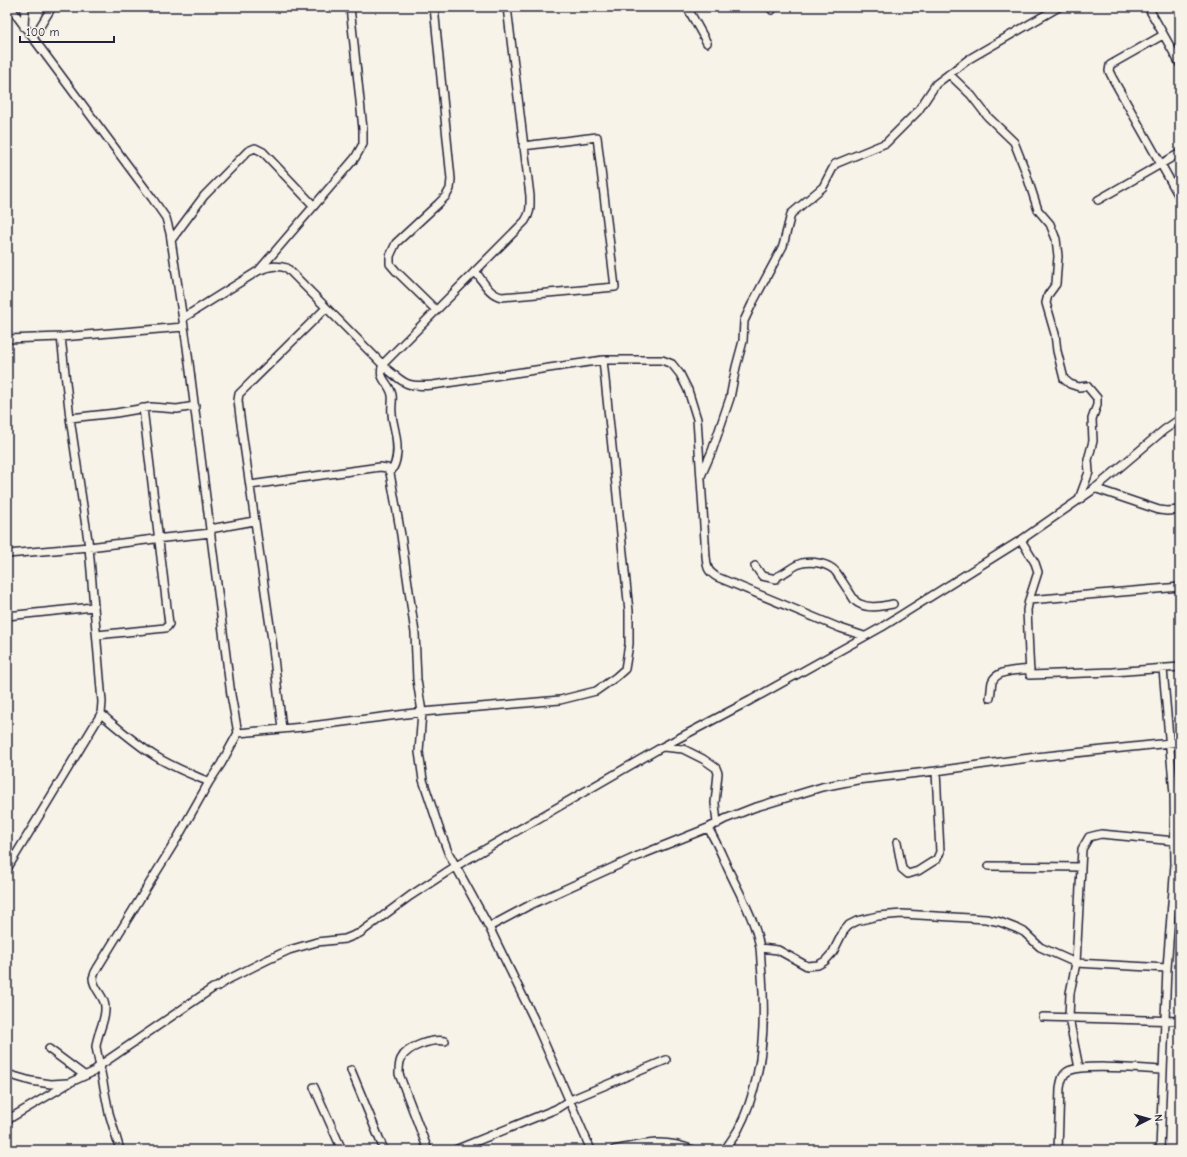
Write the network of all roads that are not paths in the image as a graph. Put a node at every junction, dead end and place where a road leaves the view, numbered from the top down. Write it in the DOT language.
graph roads {
  1 [pos="10,7"];
  2 [pos="26,7"];
  3 [pos="52,7"];
  4 [pos="350,7"];
  5 [pos="434,7"];
  6 [pos="507,7"];
  7 [pos="687,7"];
  8 [pos="1059,7"];
  9 [pos="1148,7"];
  10 [pos="24,27"];
  11 [pos="1163,34"];
  12 [pos="33,38"];
  13 [pos="708,43"];
  14 [pos="1180,64"];
  15 [pos="949,74"];
  16 [pos="523,146"];
  17 [pos="1180,153"];
  18 [pos="1161,165"];
  19 [pos="1180,198"];
  20 [pos="1098,200"];
  21 [pos="314,206"];
  22 [pos="172,239"];
  23 [pos="258,271"];
  24 [pos="475,271"];
  25 [pos="326,308"];
  26 [pos="436,310"];
  27 [pos="182,318"];
  28 [pos="184,327"];
  29 [pos="60,337"];
  30 [pos="7,339"];
  31 [pos="603,360"];
  32 [pos="383,364"];
  33 [pos="195,406"];
  34 [pos="143,408"];
  35 [pos="70,418"];
  36 [pos="1180,419"];
  37 [pos="390,473"];
  38 [pos="701,478"];
  39 [pos="250,485"];
  40 [pos="1094,488"];
  41 [pos="1079,499"];
  42 [pos="1180,510"];
  43 [pos="254,521"];
  44 [pos="211,531"];
  45 [pos="159,538"];
  46 [pos="1021,540"];
  47 [pos="89,547"];
  48 [pos="7,554"];
  49 [pos="755,566"];
  50 [pos="1180,587"];
  51 [pos="1029,600"];
  52 [pos="893,604"];
  53 [pos="93,607"];
  54 [pos="7,616"];
  55 [pos="97,635"];
  56 [pos="864,636"];
  57 [pos="1180,667"];
  58 [pos="1163,669"];
  59 [pos="1030,670"];
  60 [pos="990,698"];
  61 [pos="422,712"];
  62 [pos="101,714"];
  63 [pos="282,729"];
  64 [pos="238,733"];
  65 [pos="1180,742"];
  66 [pos="1170,743"];
  67 [pos="662,747"];
  68 [pos="936,771"];
  69 [pos="209,782"];
  70 [pos="717,824"];
  71 [pos="708,828"];
  72 [pos="1175,841"];
  73 [pos="897,842"];
  74 [pos="456,866"];
  75 [pos="989,866"];
  76 [pos="1081,867"];
  77 [pos="7,869"];
  78 [pos="490,927"];
  79 [pos="760,948"];
  80 [pos="1076,963"];
  81 [pos="1167,968"];
  82 [pos="1043,1017"];
  83 [pos="1069,1018"];
  84 [pos="1164,1020"];
  85 [pos="1180,1021"];
  86 [pos="445,1041"];
  87 [pos="49,1049"];
  88 [pos="666,1060"];
  89 [pos="99,1066"];
  90 [pos="1079,1068"];
  91 [pos="351,1070"];
  92 [pos="1162,1070"];
  93 [pos="7,1074"];
  94 [pos="84,1075"];
  95 [pos="71,1082"];
  96 [pos="314,1087"];
  97 [pos="570,1100"];
  98 [pos="7,1120"];
  99 [pos="120,1150"];
  100 [pos="342,1150"];
  101 [pos="384,1150"];
  102 [pos="428,1150"];
  103 [pos="455,1150"];
  104 [pos="592,1150"];
  105 [pos="614,1150"];
  106 [pos="693,1150"];
  107 [pos="725,1150"];
  108 [pos="1058,1150"];
  109 [pos="1160,1150"];
  1 -- 10 [label="street"];
  2 -- 10 [label="street"];
  3 -- 12 [label="street"];
  4 -- 21 [label="street"];
  5 -- 26 [label="street"];
  6 -- 16 [label="street"];
  7 -- 13 [label="street"];
  8 -- 15 [label="street"];
  9 -- 11 [label="street"];
  10 -- 12 [label="street"];
  11 -- 14 [label="street"];
  11 -- 18 [label="street"];
  12 -- 22 [label="street"];
  15 -- 38 [label="street"];
  15 -- 41 [label="street"];
  16 -- 24 [label="street"];
  16 -- 24 [label="street"];
  17 -- 18 [label="street"];
  18 -- 19 [label="street"];
  18 -- 20 [label="street"];
  21 -- 22 [label="street"];
  21 -- 23 [label="street"];
  22 -- 27 [label="street"];
  23 -- 25 [label="street"];
  23 -- 27 [label="street"];
  24 -- 26 [label="street"];
  25 -- 32 [label="street"];
  25 -- 39 [label="street"];
  26 -- 32 [label="street"];
  27 -- 28 [label="street"];
  28 -- 29 [label="street"];
  28 -- 33 [label="street"];
  29 -- 30 [label="street"];
  29 -- 35 [label="street"];
  31 -- 32 [label="street"];
  31 -- 38 [label="street"];
  31 -- 61 [label="street"];
  32 -- 37 [label="street"];
  33 -- 34 [label="street"];
  33 -- 44 [label="street"];
  34 -- 35 [label="street"];
  34 -- 45 [label="street"];
  35 -- 47 [label="street"];
  36 -- 40 [label="street"];
  37 -- 39 [label="street"];
  37 -- 61 [label="street"];
  38 -- 56 [label="street"];
  39 -- 43 [label="street"];
  40 -- 41 [label="street"];
  40 -- 42 [label="street"];
  41 -- 46 [label="street"];
  43 -- 44 [label="street"];
  43 -- 63 [label="street"];
  44 -- 45 [label="street"];
  44 -- 64 [label="street"];
  45 -- 47 [label="street"];
  45 -- 55 [label="street"];
  46 -- 51 [label="street"];
  46 -- 56 [label="street"];
  47 -- 48 [label="street"];
  47 -- 53 [label="street"];
  49 -- 52 [label="street"];
  50 -- 51 [label="street"];
  51 -- 59 [label="street"];
  53 -- 54 [label="street"];
  53 -- 55 [label="street"];
  55 -- 62 [label="street"];
  56 -- 67 [label="street"];
  57 -- 58 [label="street"];
  58 -- 59 [label="street"];
  58 -- 66 [label="street"];
  59 -- 60 [label="street"];
  61 -- 63 [label="street"];
  61 -- 74 [label="street"];
  62 -- 69 [label="street"];
  62 -- 77 [label="street"];
  63 -- 64 [label="street"];
  64 -- 69 [label="street"];
  65 -- 66 [label="street"];
  66 -- 68 [label="street"];
  66 -- 72 [label="street"];
  67 -- 70 [label="street"];
  67 -- 74 [label="street"];
  68 -- 70 [label="street"];
  68 -- 73 [label="street"];
  69 -- 89 [label="street"];
  70 -- 71 [label="street"];
  71 -- 78 [label="street"];
  71 -- 79 [label="street"];
  72 -- 76 [label="street"];
  72 -- 81 [label="street"];
  74 -- 78 [label="street"];
  74 -- 89 [label="street"];
  75 -- 76 [label="street"];
  76 -- 80 [label="street"];
  78 -- 97 [label="street"];
  79 -- 80 [label="street"];
  79 -- 107 [label="street"];
  80 -- 81 [label="street"];
  80 -- 83 [label="street"];
  81 -- 84 [label="street"];
  82 -- 83 [label="street"];
  83 -- 84 [label="street"];
  83 -- 90 [label="street"];
  84 -- 85 [label="street"];
  84 -- 92 [label="street"];
  86 -- 102 [label="street"];
  87 -- 94 [label="street"];
  88 -- 97 [label="street"];
  89 -- 94 [label="street"];
  89 -- 99 [label="street"];
  90 -- 92 [label="street"];
  90 -- 108 [label="street"];
  91 -- 101 [label="street"];
  92 -- 109 [label="street"];
  93 -- 95 [label="street"];
  94 -- 95 [label="street"];
  95 -- 98 [label="street"];
  96 -- 100 [label="street"];
  97 -- 103 [label="street"];
  97 -- 104 [label="street"];
  105 -- 106 [label="street"];
}
